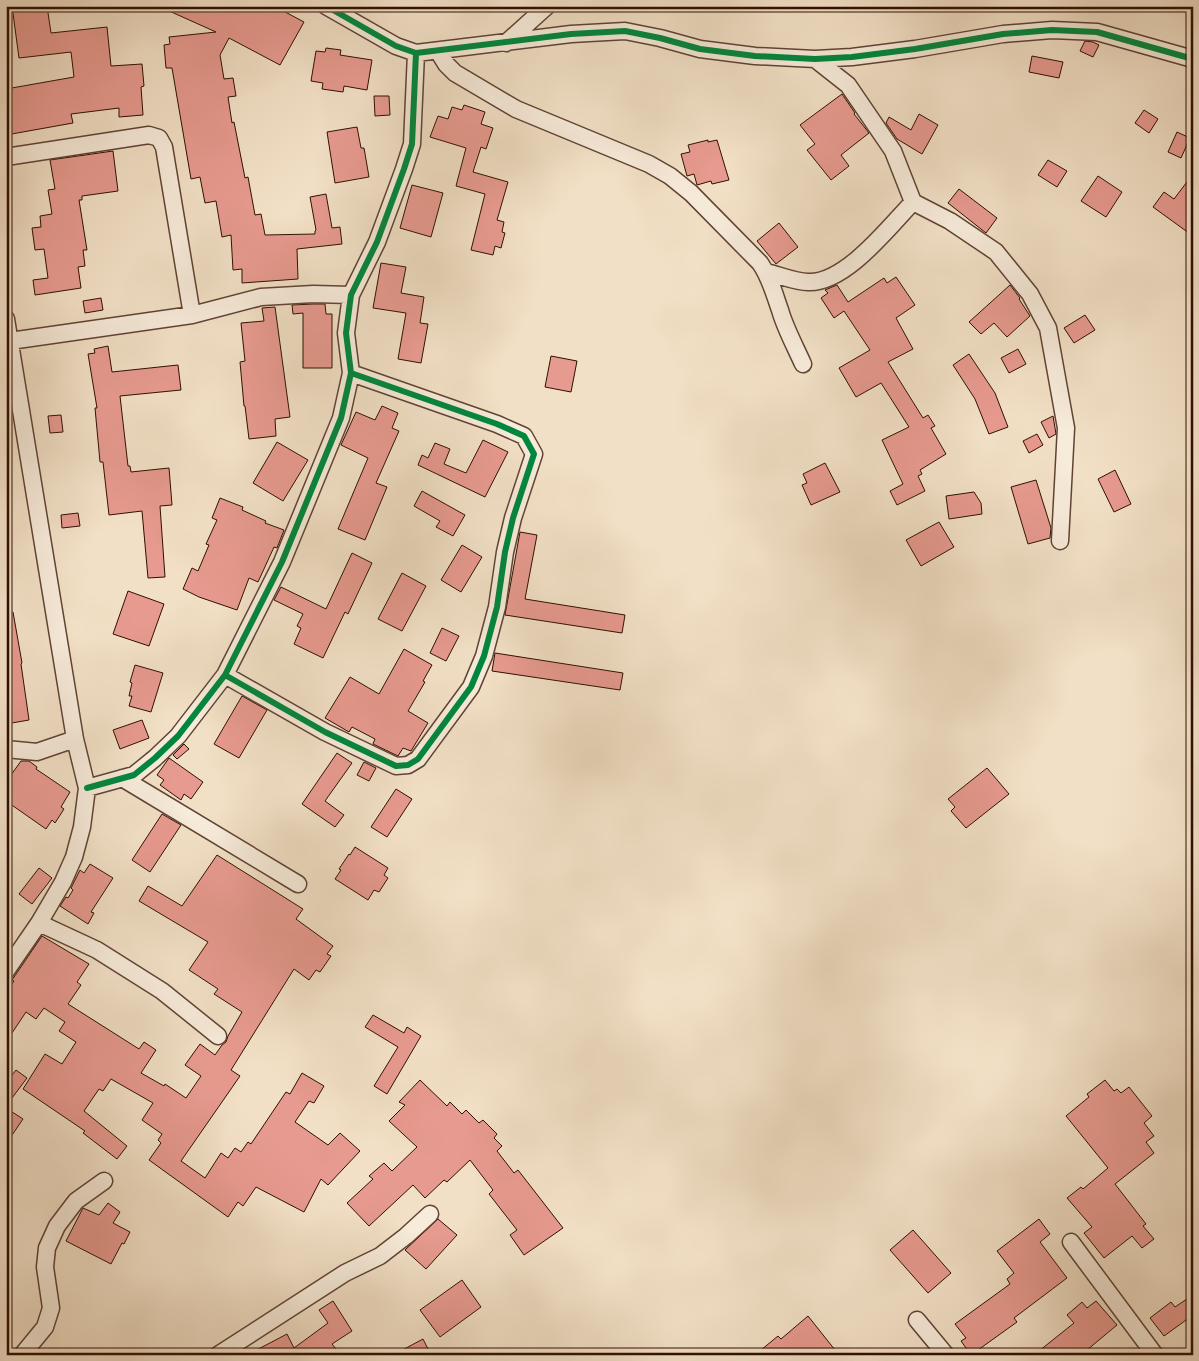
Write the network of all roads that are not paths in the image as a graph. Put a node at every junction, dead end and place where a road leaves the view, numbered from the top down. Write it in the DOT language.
graph roads {
  1 [pos="326,6"];
  2 [pos="547,6"];
  3 [pos="506,43"];
  4 [pos="438,51"];
  5 [pos="416,53"];
  6 [pos="815,59"];
  7 [pos="1193,59"];
  8 [pos="6,157"];
  9 [pos="913,202"];
  10 [pos="766,272"];
  11 [pos="351,294"];
  12 [pos="192,315"];
  13 [pos="6,319"];
  14 [pos="10,341"];
  15 [pos="803,364"];
  16 [pos="351,374"];
  17 [pos="11,383"];
  18 [pos="1060,541"];
  19 [pos="224,675"];
  20 [pos="75,739"];
  21 [pos="6,749"];
  22 [pos="122,778"];
  23 [pos="87,788"];
  24 [pos="298,884"];
  25 [pos="39,923"];
  26 [pos="6,971"];
  27 [pos="218,1036"];
  28 [pos="104,1181"];
  29 [pos="430,1214"];
  30 [pos="1071,1242"];
  31 [pos="917,1320"];
  32 [pos="22,1355"];
  33 [pos="218,1355"];
  34 [pos="946,1355"];
  35 [pos="1155,1355"];
  1 -- 5 [label="street"];
  2 -- 3 [label="street"];
  3 -- 4 [label="street"];
  3 -- 6 [label="street"];
  4 -- 5 [label="street"];
  4 -- 10 [label="street"];
  5 -- 11 [label="street"];
  6 -- 7 [label="street"];
  6 -- 9 [label="street"];
  8 -- 12 [label="street"];
  9 -- 10 [label="street"];
  9 -- 18 [label="street"];
  10 -- 15 [label="street"];
  11 -- 12 [label="street"];
  11 -- 16 [label="street"];
  12 -- 14 [label="street"];
  13 -- 14 [label="street"];
  14 -- 17 [label="street"];
  16 -- 19 [label="street"];
  16 -- 19 [label="street"];
  17 -- 20 [label="street"];
  19 -- 22 [label="street"];
  20 -- 21 [label="street"];
  20 -- 23 [label="street"];
  22 -- 23 [label="street"];
  22 -- 24 [label="street"];
  23 -- 25 [label="street"];
  25 -- 26 [label="street"];
  25 -- 27 [label="street"];
  28 -- 32 [label="street"];
  29 -- 33 [label="street"];
  30 -- 35 [label="street"];
  31 -- 34 [label="street"];
}
